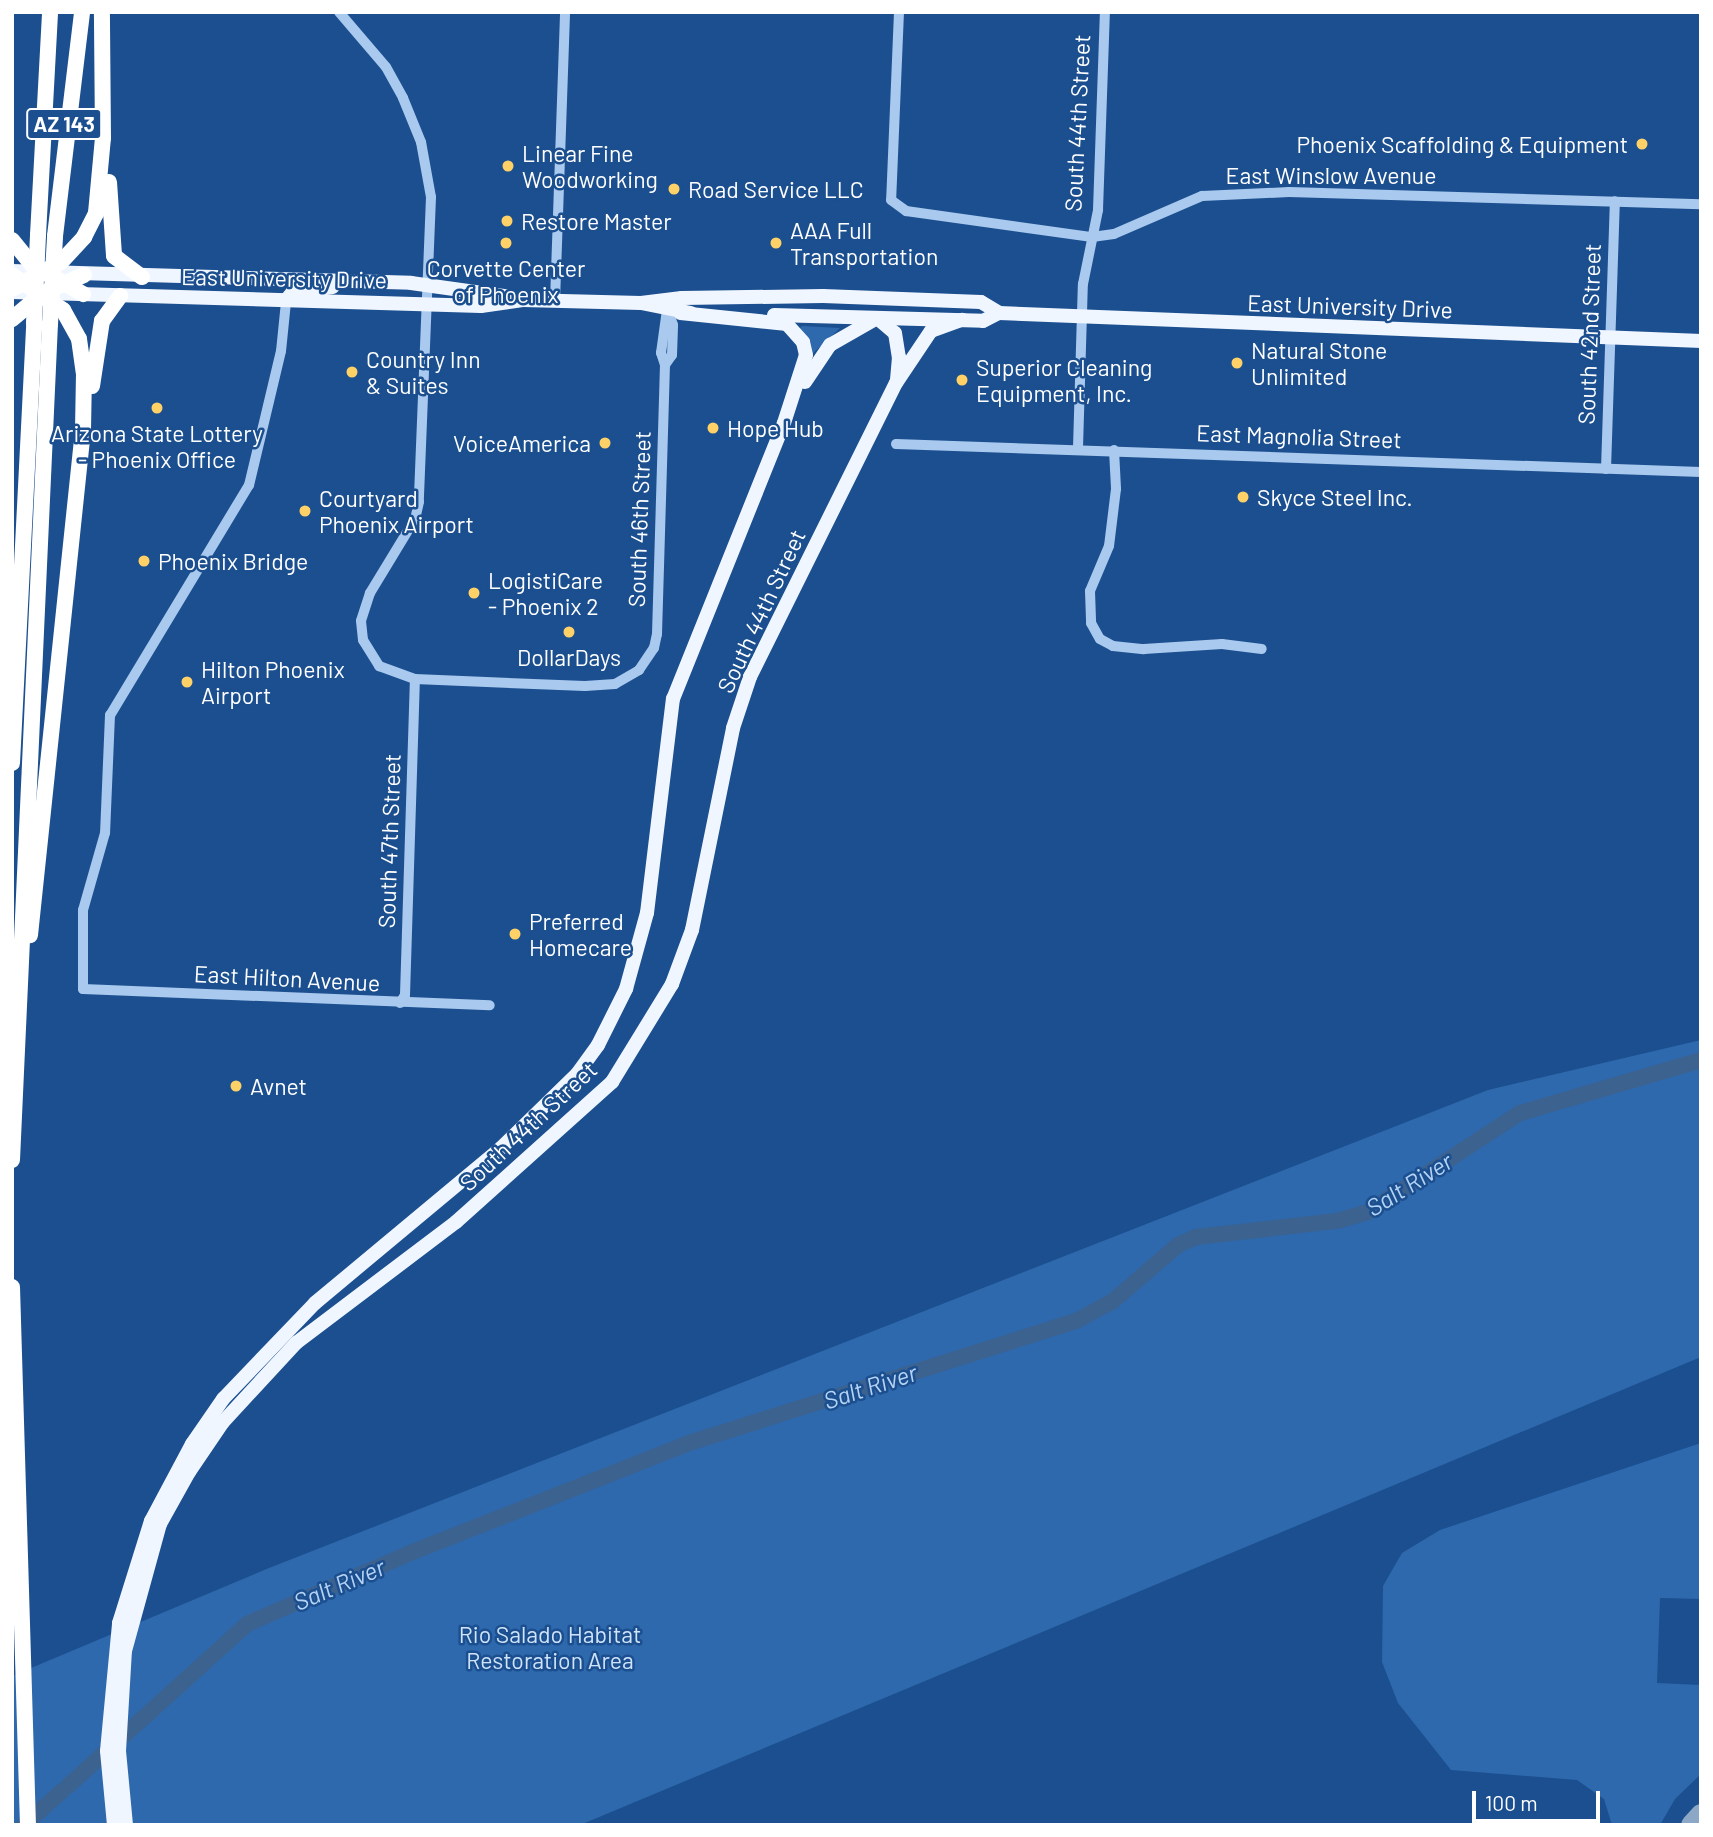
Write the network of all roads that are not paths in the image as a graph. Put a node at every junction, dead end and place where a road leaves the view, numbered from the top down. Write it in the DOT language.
graph roads {
  1 [pos="41,12"];
  2 [pos="50,12"];
  3 [pos="72,12"];
  4 [pos="82,12"];
  5 [pos="102,12"];
  6 [pos="339,12"];
  7 [pos="565,12"];
  8 [pos="898,12"];
  9 [pos="1105,12"];
  10 [pos="49,40"];
  11 [pos="103,138"];
  12 [pos="1615,201"];
  13 [pos="1701,204"];
  14 [pos="55,236"];
  15 [pos="1092,237"];
  16 [pos="12,240"];
  17 [pos="45,273"];
  18 [pos="83,275"];
  19 [pos="142,277"];
  20 [pos="15,282"];
  21 [pos="365,282"];
  22 [pos="64,284"];
  23 [pos="427,284"];
  24 [pos="43,293"];
  25 [pos="83,295"];
  26 [pos="120,296"];
  27 [pos="878,298"];
  28 [pos="523,300"];
  29 [pos="555,300"];
  30 [pos="286,302"];
  31 [pos="426,303"];
  32 [pos="672,307"];
  33 [pos="999,313"];
  34 [pos="877,318"];
  35 [pos="12,319"];
  36 [pos="1082,319"];
  37 [pos="962,320"];
  38 [pos="1610,338"];
  39 [pos="1701,341"];
  40 [pos="897,383"];
  41 [pos="784,423"];
  42 [pos="83,430"];
  43 [pos="896,444"];
  44 [pos="1078,448"];
  45 [pos="1114,450"];
  46 [pos="1606,469"];
  47 [pos="1701,472"];
  48 [pos="1262,649"];
  49 [pos="415,679"];
  50 [pos="12,763"];
  51 [pos="400,1003"];
  52 [pos="490,1005"];
  53 [pos="19,1020"];
  54 [pos="12,1160"];
  55 [pos="12,1287"];
  56 [pos="141,1564"];
  57 [pos="27,1718"];
  58 [pos="28,1825"];
  59 [pos="38,1825"];
  60 [pos="114,1825"];
  61 [pos="126,1825"];
  1 -- 10 [label="highway"];
  2 -- 10 [label="highway, AZ 143"];
  3 -- 14 [label="highway, AZ 143"];
  4 -- 14 [label="highway"];
  5 -- 11 [label="highway"];
  6 -- 23 [label="street"];
  7 -- 29 [label="street"];
  8 -- 15 [label="street, East Winslow Avenue"];
  9 -- 15 [label="street, South 44th Street"];
  10 -- 50 [label="highway, AZ 143, bridge"];
  11 -- 17 [label="highway"];
  11 -- 19 [label="highway"];
  12 -- 13 [label="street, East Winslow Avenue"];
  12 -- 15 [label="street, East Winslow Avenue"];
  12 -- 38 [label="street, South 42nd Street"];
  14 -- 53 [label="highway, AZ 143, bridge"];
  15 -- 36 [label="street, South 44th Street"];
  16 -- 17 [label="highway"];
  17 -- 18 [label="main road, East University Drive"];
  17 -- 20 [label="highway"];
  17 -- 22 [label="highway"];
  18 -- 19 [label="main road, East University Drive"];
  18 -- 22 [label="highway"];
  19 -- 21 [label="main road, East University Drive"];
  20 -- 24 [label="highway"];
  21 -- 23 [label="main road, East University Drive"];
  21 -- 30 [label="main road"];
  22 -- 24 [label="highway"];
  22 -- 25 [label="highway"];
  23 -- 28 [label="main road, East University Drive"];
  23 -- 31 [label="street"];
  24 -- 25 [label="main road, East University Drive"];
  24 -- 35 [label="highway"];
  24 -- 42 [label="highway"];
  25 -- 26 [label="main road, East University Drive"];
  26 -- 30 [label="main road, East University Drive"];
  26 -- 42 [label="highway"];
  27 -- 32 [label="main road, East University Drive"];
  27 -- 33 [label="main road, East University Drive"];
  27 -- 34 [label="main road"];
  28 -- 29 [label="main road, East University Drive"];
  28 -- 31 [label="main road, East University Drive"];
  29 -- 32 [label="main road, East University Drive"];
  30 -- 31 [label="main road, East University Drive"];
  30 -- 51 [label="street, East Hilton Avenue"];
  31 -- 49 [label="street"];
  32 -- 34 [label="main road, East University Drive"];
  32 -- 41 [label="main road"];
  32 -- 49 [label="street, South 46th Street"];
  33 -- 36 [label="main road, East University Drive"];
  33 -- 37 [label="main road, East University Drive"];
  34 -- 37 [label="main road, East University Drive"];
  34 -- 40 [label="main road"];
  34 -- 41 [label="main road"];
  36 -- 38 [label="main road, East University Drive"];
  36 -- 44 [label="street, South 44th Street"];
  37 -- 40 [label="main road, South 44th Street"];
  38 -- 39 [label="main road, East University Drive"];
  38 -- 46 [label="street, South 42nd Street"];
  40 -- 56 [label="main road, South 44th Street"];
  41 -- 56 [label="main road, South 44th Street"];
  42 -- 53 [label="highway"];
  43 -- 44 [label="street, East Magnolia Street"];
  44 -- 45 [label="street, East Magnolia Street"];
  45 -- 46 [label="street, East Magnolia Street"];
  45 -- 48 [label="street"];
  46 -- 47 [label="street, East Magnolia Street"];
  49 -- 51 [label="street, South 47th Street"];
  51 -- 52 [label="street, East Hilton Avenue"];
  53 -- 54 [label="highway, AZ 143"];
  55 -- 57 [label="highway"];
  56 -- 60 [label="main road, South 44th Street"];
  56 -- 61 [label="main road, South 44th Street"];
  57 -- 58 [label="highway"];
  57 -- 59 [label="highway"];
}
